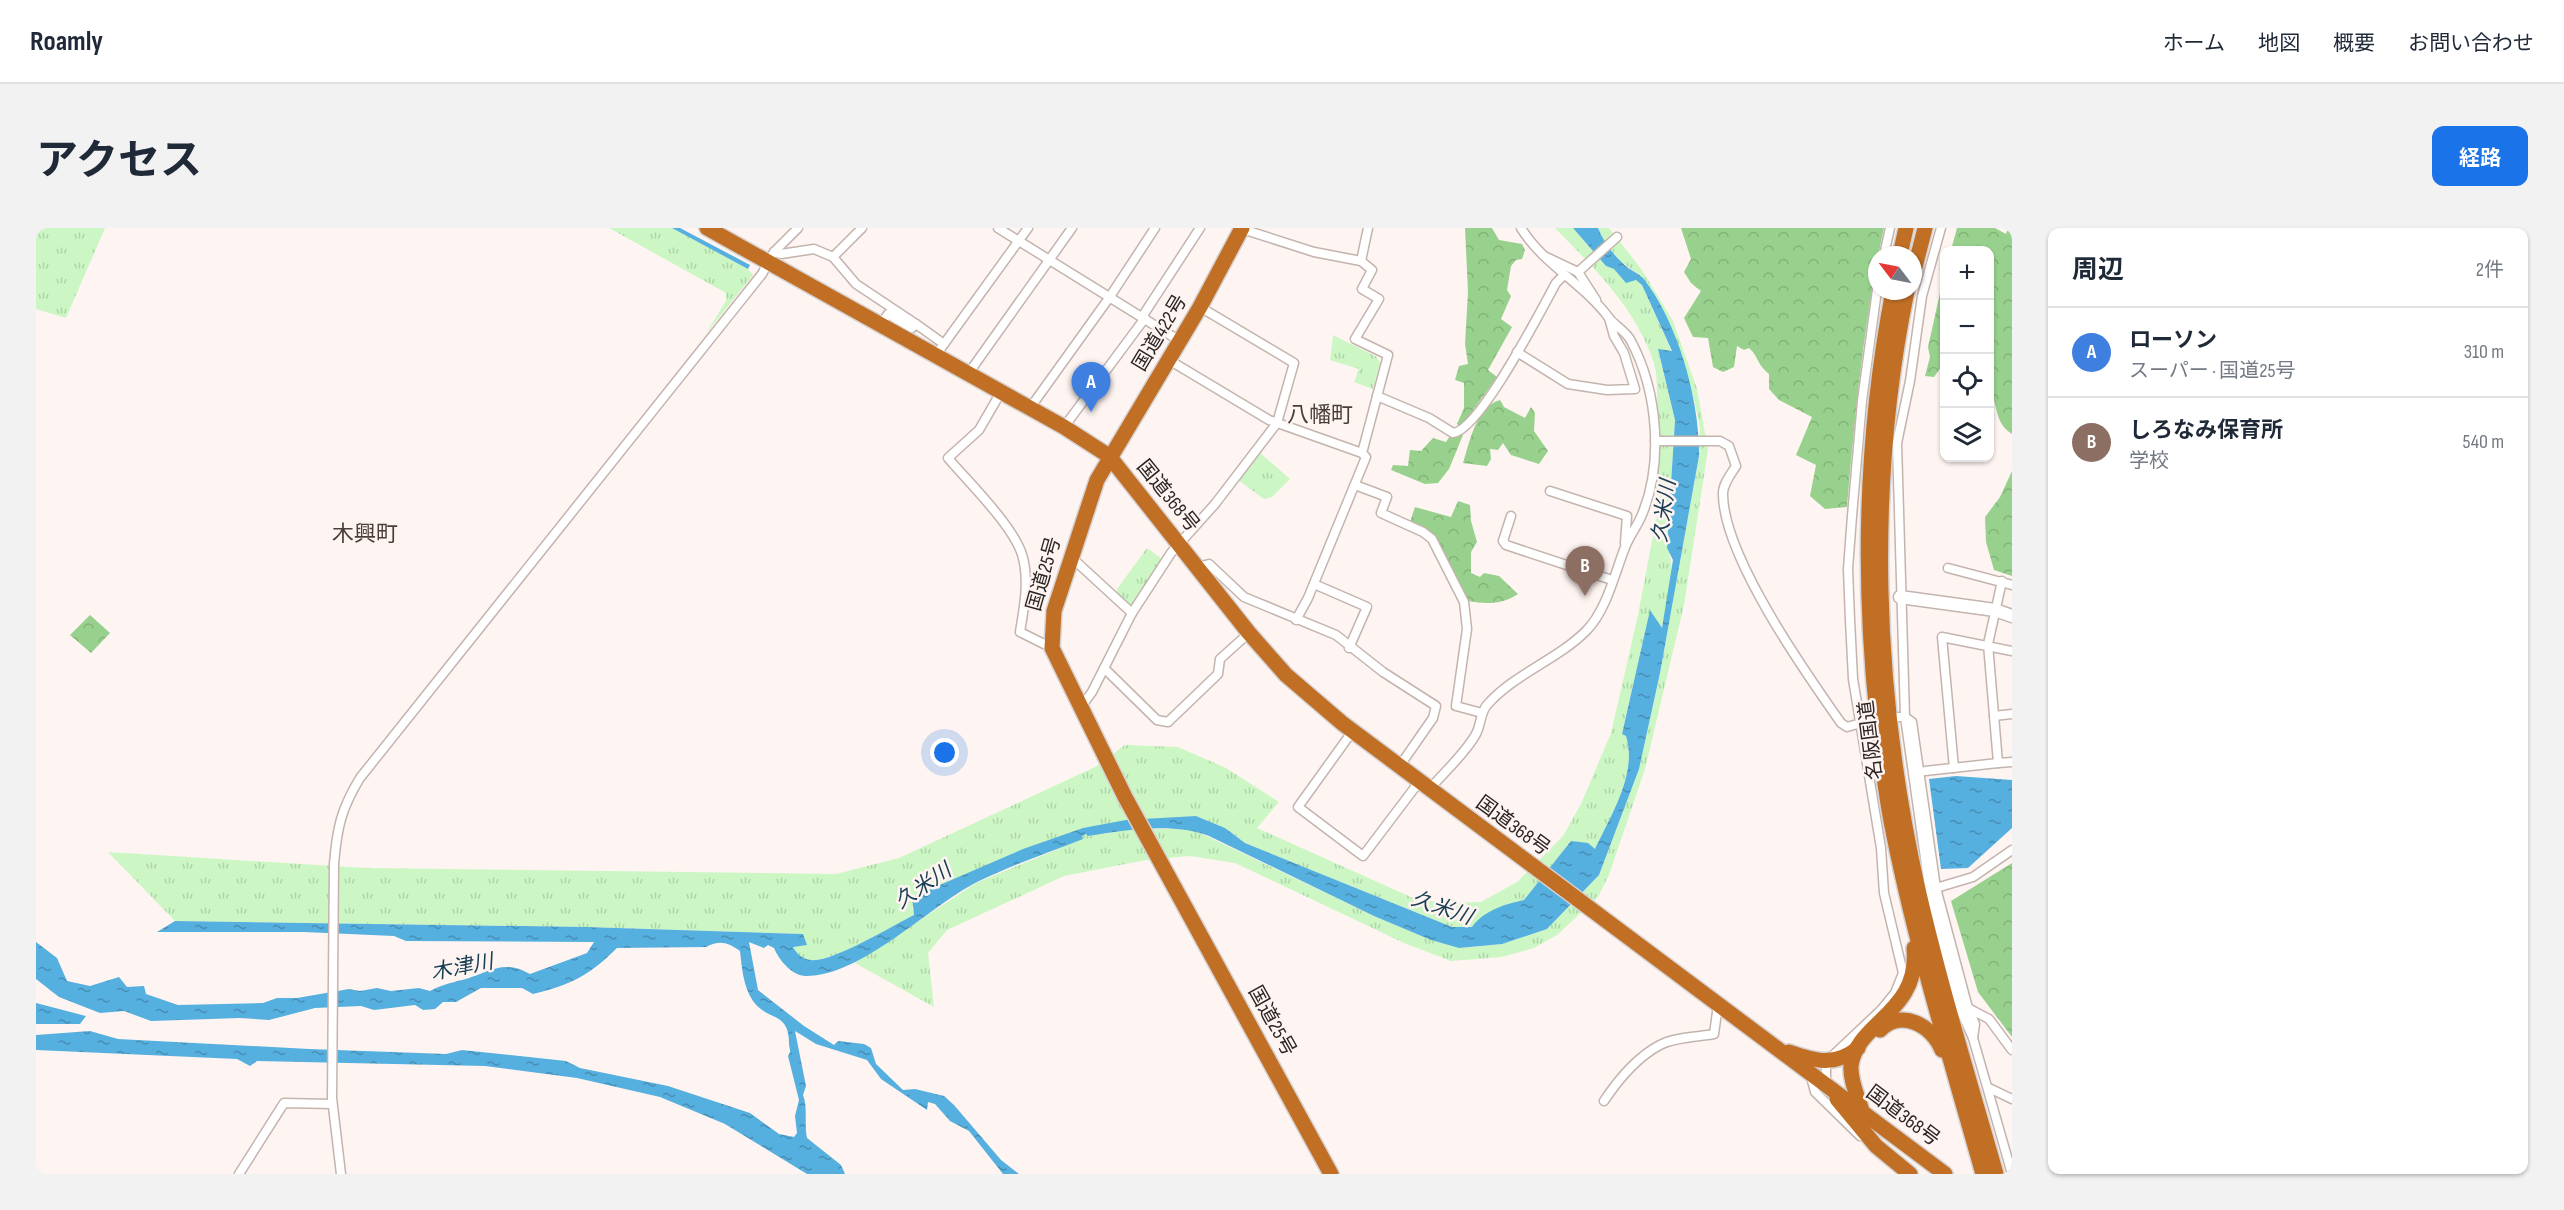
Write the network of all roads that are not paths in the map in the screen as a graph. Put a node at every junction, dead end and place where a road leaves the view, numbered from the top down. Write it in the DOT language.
graph roads {
  1 [pos="707,228"];
  2 [pos="798,228"];
  3 [pos="862,228"];
  4 [pos="998,228"];
  5 [pos="1028,228"];
  6 [pos="1072,228"];
  7 [pos="1155,228"];
  8 [pos="1200,228"];
  9 [pos="1368,228"];
  10 [pos="1521,228"];
  11 [pos="1890,228"];
  12 [pos="1906,228"];
  13 [pos="1921,228"];
  14 [pos="1925,228"];
  15 [pos="1941,228"];
  16 [pos="1241,229"];
  17 [pos="1617,237"];
  18 [pos="1020,241"];
  19 [pos="1886,246"];
  20 [pos="1902,246"];
  21 [pos="1917,246"];
  22 [pos="1920,246"];
  23 [pos="1541,254"];
  24 [pos="771,257"];
  25 [pos="833,257"];
  26 [pos="1051,261"];
  27 [pos="1361,261"];
  28 [pos="1578,272"];
  29 [pos="1563,276"];
  30 [pos="1109,298"];
  31 [pos="1876,300"];
  32 [pos="1892,300"];
  33 [pos="1906,300"];
  34 [pos="1597,303"];
  35 [pos="1200,307"];
  36 [pos="1144,317"];
  37 [pos="1608,318"];
  38 [pos="916,324"];
  39 [pos="880,325"];
  40 [pos="1180,341"];
  41 [pos="940,350"];
  42 [pos="1517,352"];
  43 [pos="1168,360"];
  44 [pos="968,374"];
  45 [pos="1001,392"];
  46 [pos="1377,396"];
  47 [pos="1030,408"];
  48 [pos="1277,423"];
  49 [pos="1064,427"];
  50 [pos="1655,441"];
  51 [pos="1362,453"];
  52 [pos="1109,456"];
  53 [pos="1355,485"];
  54 [pos="1550,490"];
  55 [pos="1510,516"];
  56 [pos="1179,543"];
  57 [pos="1624,549"];
  58 [pos="1070,556"];
  59 [pos="1197,567"];
  60 [pos="1948,567"];
  61 [pos="1612,580"];
  62 [pos="2002,581"];
  63 [pos="1314,584"];
  64 [pos="2012,585"];
  65 [pos="1900,597"];
  66 [pos="1995,610"];
  67 [pos="1132,613"];
  68 [pos="2012,616"];
  69 [pos="1296,620"];
  70 [pos="1249,633"];
  71 [pos="1988,644"];
  72 [pos="1352,647"];
  73 [pos="1052,648"];
  74 [pos="2012,651"];
  75 [pos="1104,668"];
  76 [pos="1081,707"];
  77 [pos="1482,714"];
  78 [pos="2012,714"];
  79 [pos="1994,716"];
  80 [pos="1902,717"];
  81 [pos="1868,721"];
  82 [pos="1858,723"];
  83 [pos="1352,732"];
  84 [pos="1879,735"];
  85 [pos="2012,762"];
  86 [pos="1998,764"];
  87 [pos="1399,767"];
  88 [pos="1954,768"];
  89 [pos="1926,771"];
  90 [pos="1424,786"];
  91 [pos="2012,850"];
  92 [pos="1936,888"];
  93 [pos="1718,1005"];
  94 [pos="1968,1008"];
  95 [pos="1954,1027"];
  96 [pos="1973,1038"];
  97 [pos="1772,1046"];
  98 [pos="1858,1048"];
  99 [pos="2012,1050"];
  100 [pos="1826,1062"];
  101 [pos="1810,1072"];
  102 [pos="1826,1084"];
  103 [pos="1989,1088"];
  104 [pos="2012,1099"];
  105 [pos="332,1101"];
  106 [pos="1604,1101"];
  107 [pos="1862,1111"];
  108 [pos="1902,1142"];
  109 [pos="1978,1158"];
  110 [pos="239,1174"];
  111 [pos="341,1174"];
  112 [pos="1331,1174"];
  113 [pos="1902,1174"];
  114 [pos="1910,1174"];
  115 [pos="1945,1174"];
  116 [pos="1983,1174"];
  117 [pos="1996,1174"];
  118 [pos="2005,1174"];
  119 [pos="2012,1174"];
  1 -- 24 [label="highway"];
  2 -- 24 [label="street"];
  3 -- 25 [label="street"];
  4 -- 18 [label="street"];
  5 -- 18 [label="street"];
  6 -- 26 [label="street"];
  7 -- 30 [label="street"];
  8 -- 36 [label="street"];
  9 -- 27 [label="street"];
  10 -- 23 [label="street"];
  11 -- 19 [label="street"];
  12 -- 20 [label="highway"];
  13 -- 21 [label="highway"];
  14 -- 22 [label="highway"];
  15 -- 65 [label="street"];
  16 -- 27 [label="street"];
  16 -- 35 [label="highway, 国道422号"];
  17 -- 28 [label="street"];
  18 -- 26 [label="street"];
  18 -- 41 [label="street"];
  23 -- 28 [label="street"];
  23 -- 29 [label="street"];
  24 -- 25 [label="street"];
  24 -- 39 [label="highway"];
  24 -- 105 [label="street"];
  25 -- 38 [label="street"];
  26 -- 30 [label="street"];
  26 -- 44 [label="street"];
  27 -- 46 [label="street"];
  28 -- 34 [label="street"];
  29 -- 34 [label="street"];
  29 -- 42 [label="street"];
  30 -- 36 [label="street"];
  30 -- 47 [label="street"];
  31 -- 82 [label="street"];
  32 -- 84 [label="highway, 名阪国道"];
  33 -- 95 [label="highway, 名阪国道"];
  34 -- 37 [label="street"];
  35 -- 40 [label="highway, 国道422号"];
  35 -- 48 [label="street"];
  36 -- 40 [label="street"];
  36 -- 49 [label="street"];
  37 -- 42 [label="street"];
  37 -- 50 [label="street"];
  38 -- 39 [label="street"];
  38 -- 41 [label="street"];
  39 -- 41 [label="highway"];
  40 -- 43 [label="highway, 国道422号"];
  41 -- 44 [label="highway"];
  42 -- 46 [label="street"];
  43 -- 48 [label="street"];
  43 -- 52 [label="highway, 国道422号"];
  44 -- 45 [label="highway"];
  45 -- 47 [label="highway"];
  45 -- 73 [label="street"];
  46 -- 51 [label="street"];
  47 -- 49 [label="highway"];
  48 -- 51 [label="street"];
  48 -- 56 [label="street"];
  49 -- 52 [label="highway"];
  50 -- 57 [label="street"];
  50 -- 82 [label="street"];
  51 -- 53 [label="street"];
  52 -- 56 [label="highway, 国道368号"];
  52 -- 58 [label="highway, 国道25号"];
  53 -- 63 [label="street"];
  53 -- 77 [label="street"];
  54 -- 57 [label="street"];
  55 -- 61 [label="street"];
  56 -- 59 [label="highway, 国道368号"];
  56 -- 67 [label="street"];
  57 -- 61 [label="street"];
  58 -- 67 [label="street"];
  58 -- 73 [label="highway, 国道25号"];
  59 -- 69 [label="street"];
  59 -- 70 [label="highway, 国道368号"];
  60 -- 62 [label="street"];
  61 -- 77 [label="street"];
  62 -- 64 [label="street"];
  62 -- 66 [label="street"];
  63 -- 69 [label="street"];
  63 -- 72 [label="street"];
  65 -- 66 [label="street"];
  65 -- 80 [label="street"];
  66 -- 68 [label="street"];
  66 -- 71 [label="street"];
  67 -- 75 [label="street"];
  69 -- 72 [label="street"];
  70 -- 75 [label="street"];
  70 -- 83 [label="highway, 国道368号"];
  71 -- 74 [label="street"];
  71 -- 79 [label="street"];
  71 -- 88 [label="street"];
  72 -- 87 [label="street"];
  73 -- 76 [label="highway, 国道25号"];
  75 -- 76 [label="street"];
  76 -- 112 [label="highway, 国道25号"];
  77 -- 90 [label="street"];
  78 -- 79 [label="street"];
  79 -- 86 [label="street"];
  80 -- 92 [label="street"];
  80 -- 96 [label="street"];
  81 -- 82 [label="street"];
  82 -- 100 [label="street"];
  83 -- 87 [label="highway, 国道368号"];
  83 -- 90 [label="street"];
  84 -- 98 [label="highway"];
  84 -- 109 [label="highway, 名阪国道"];
  85 -- 86 [label="street"];
  86 -- 88 [label="street"];
  87 -- 90 [label="highway, 国道368号"];
  88 -- 89 [label="street"];
  90 -- 93 [label="highway, 国道368号"];
  91 -- 92 [label="street"];
  92 -- 94 [label="street"];
  93 -- 97 [label="highway, 国道368号"];
  93 -- 106 [label="street"];
  94 -- 96 [label="street"];
  94 -- 99 [label="street"];
  95 -- 117 [label="highway, 名阪国道"];
  95 -- 118 [label="highway"];
  96 -- 103 [label="street"];
  97 -- 100 [label="highway"];
  97 -- 101 [label="highway, 国道368号"];
  98 -- 100 [label="highway"];
  98 -- 107 [label="highway"];
  100 -- 102 [label="street"];
  101 -- 102 [label="highway, 国道368号"];
  101 -- 113 [label="street"];
  102 -- 107 [label="highway, 国道368号"];
  102 -- 114 [label="highway"];
  103 -- 104 [label="street"];
  103 -- 119 [label="street"];
  105 -- 110 [label="street"];
  105 -- 111 [label="street"];
  107 -- 108 [label="highway, 国道368号"];
  108 -- 109 [label="highway"];
  108 -- 115 [label="highway, 国道368号"];
  109 -- 116 [label="highway, 名阪国道"];
}
